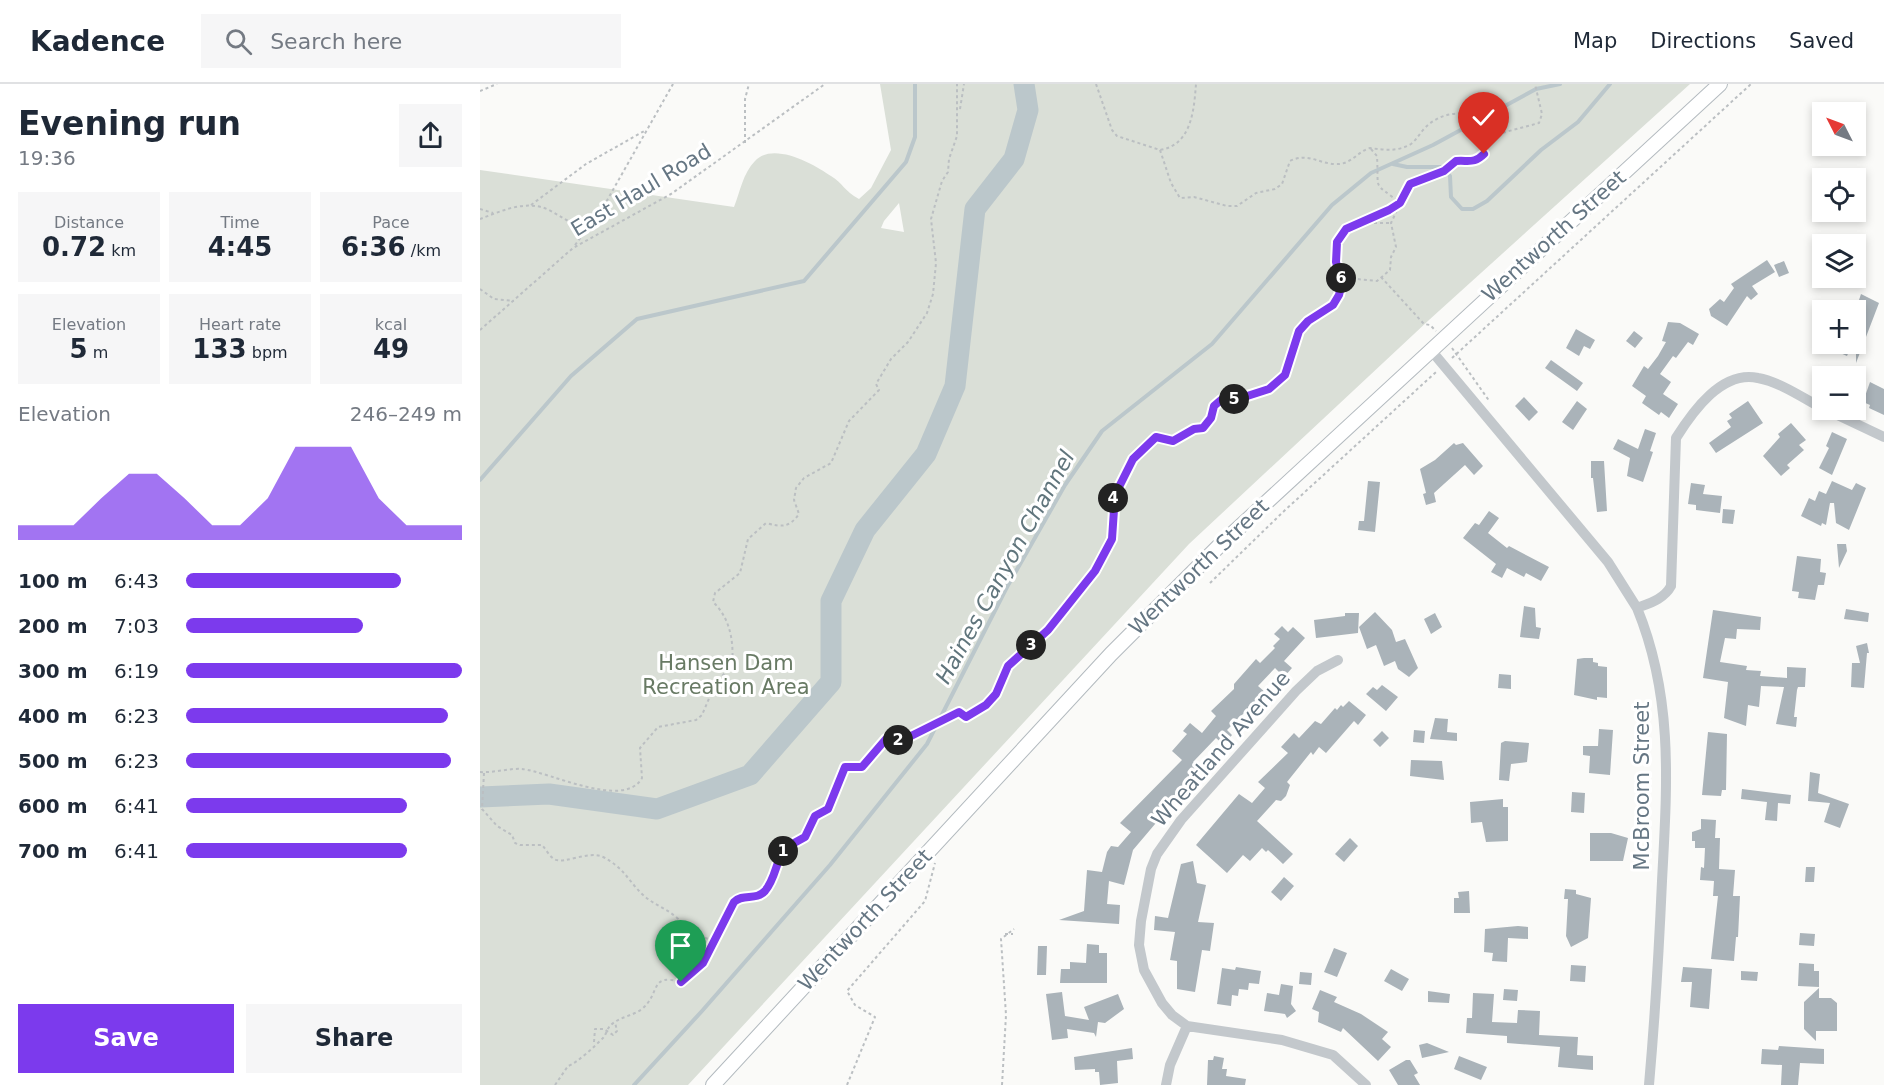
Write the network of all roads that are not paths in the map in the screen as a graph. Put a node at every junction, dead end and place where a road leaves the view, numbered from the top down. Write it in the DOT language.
graph roads {
  1 [pos="1720,84"];
  2 [pos="1430,349"];
  3 [pos="1812,403"];
  4 [pos="1848,420"];
  5 [pos="1884,437"];
  6 [pos="1637,608"];
  7 [pos="1338,660"];
  8 [pos="1187,1026"];
  9 [pos="713,1085"];
  10 [pos="1166,1085"];
  11 [pos="1365,1085"];
  12 [pos="1649,1085"];
  1 -- 2 [label="main road, Wentworth Street"];
  2 -- 6 [label="street"];
  2 -- 9 [label="main road, Wentworth Street"];
  3 -- 6 [label="street"];
  4 -- 5 [label="street"];
  6 -- 12 [label="street, McBroom Street"];
  7 -- 8 [label="street, Wheatland Avenue"];
  8 -- 10 [label="street"];
  8 -- 11 [label="street"];
}
